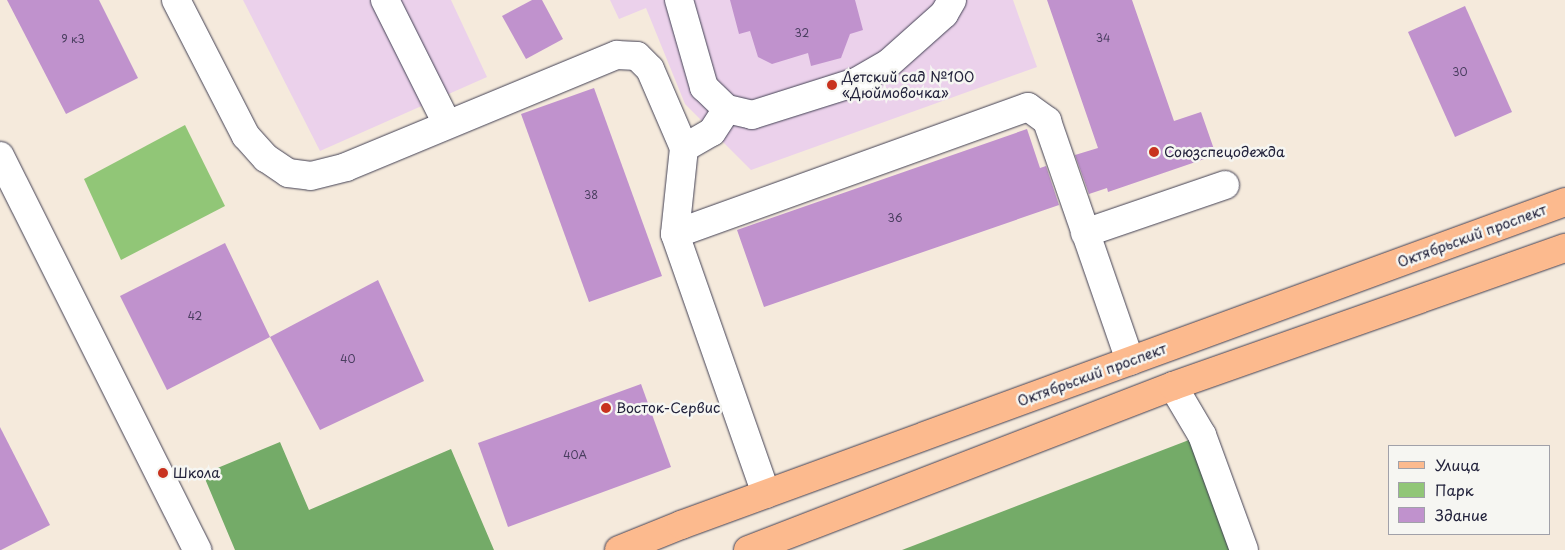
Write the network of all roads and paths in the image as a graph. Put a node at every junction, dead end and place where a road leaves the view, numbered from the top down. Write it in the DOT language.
graph roads {
  1 [pos="176,0"];
  2 [pos="385,0"];
  3 [pos="679,0"];
  4 [pos="952,0"];
  5 [pos="727,109"];
  6 [pos="447,124"];
  7 [pos="684,148"];
  8 [pos="0,156"];
  9 [pos="1225,185"];
  10 [pos="1565,202"];
  11 [pos="1085,233"];
  12 [pos="675,234"];
  13 [pos="1565,248"];
  14 [pos="1130,361"];
  15 [pos="1173,386"];
  16 [pos="766,494"];
  17 [pos="198,550"];
  18 [pos="619,550"];
  19 [pos="748,550"];
  20 [pos="1244,550"];
  1 -- 6 [label="street"];
  2 -- 6 [label="street"];
  3 -- 5 [label="street"];
  4 -- 5 [label="street"];
  5 -- 7 [label="street"];
  6 -- 7 [label="street"];
  7 -- 12 [label="street"];
  8 -- 17 [label="street"];
  9 -- 11 [label="street"];
  10 -- 14 [label="main road, Октябрьский проспект"];
  11 -- 12 [label="street"];
  11 -- 14 [label="street"];
  12 -- 16 [label="street"];
  13 -- 15 [label="main road"];
  14 -- 16 [label="main road, Октябрьский проспект"];
  15 -- 19 [label="main road"];
  15 -- 20 [label="street"];
  16 -- 18 [label="main road, Октябрьский проспект"];
}
